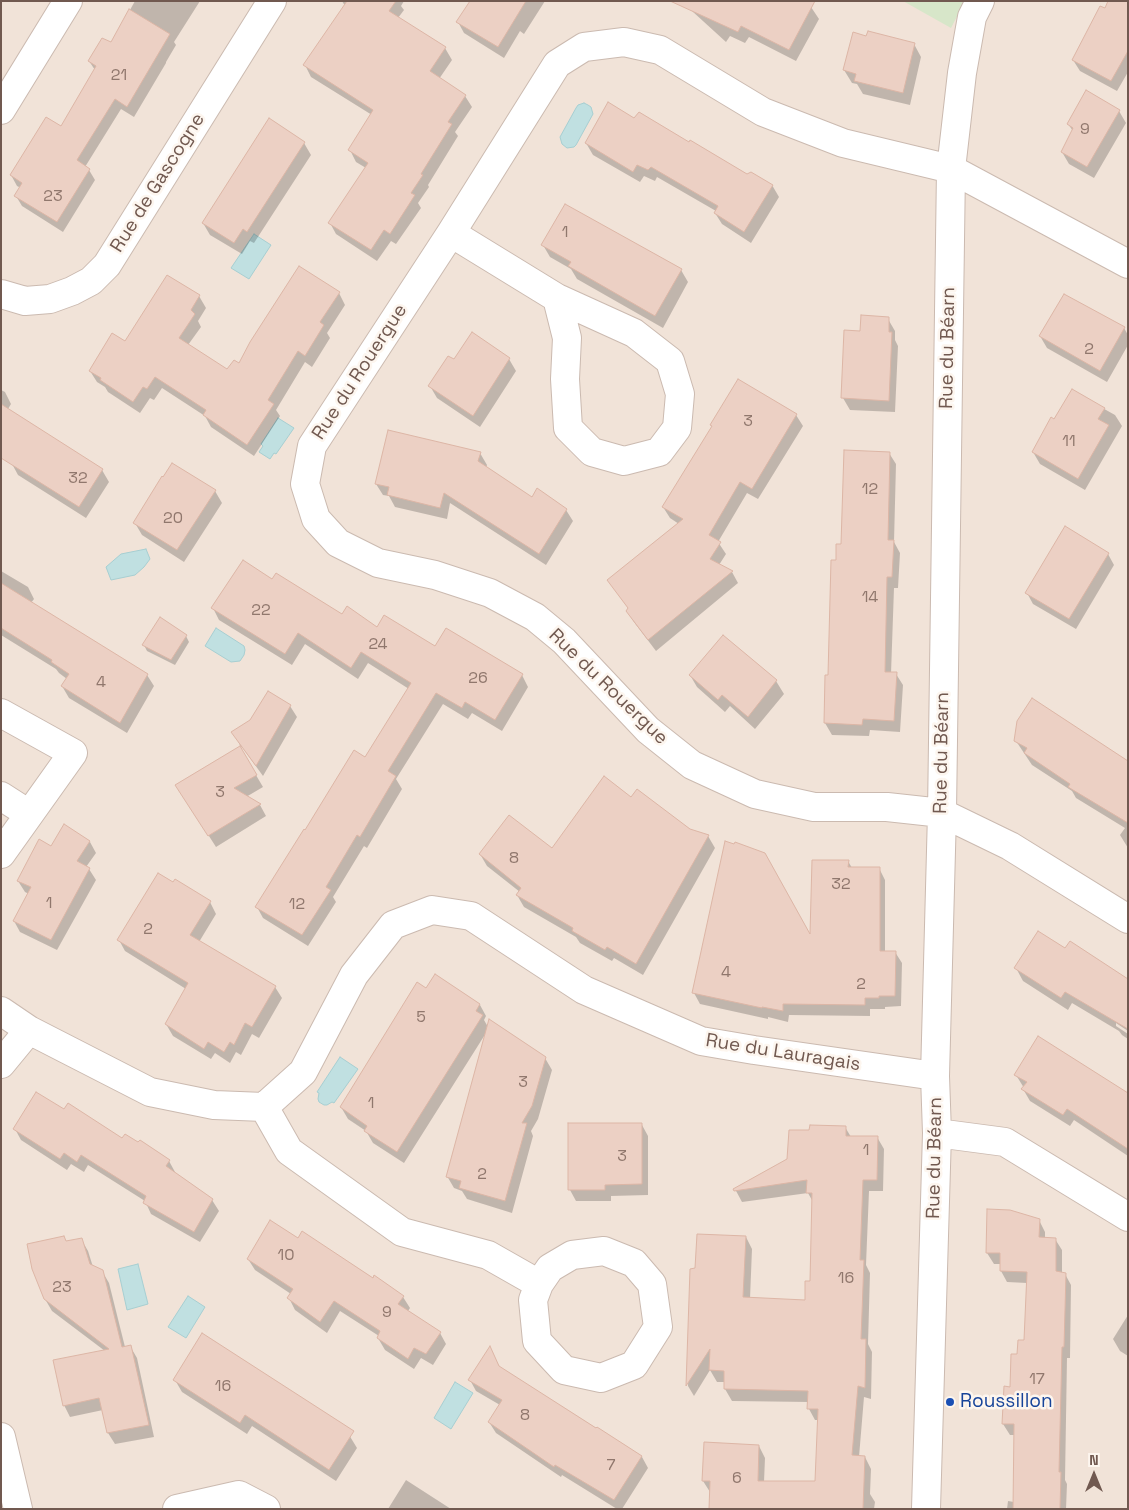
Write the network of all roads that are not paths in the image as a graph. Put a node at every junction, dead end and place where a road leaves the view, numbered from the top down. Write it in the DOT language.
graph roads {
  1 [pos="68,1"];
  2 [pos="272,1"];
  3 [pos="980,1"];
  4 [pos="1,110"];
  5 [pos="951,169"];
  6 [pos="451,233"];
  7 [pos="1128,264"];
  8 [pos="1,294"];
  9 [pos="557,298"];
  10 [pos="1,713"];
  11 [pos="1,796"];
  12 [pos="30,814"];
  13 [pos="942,814"];
  14 [pos="1,854"];
  15 [pos="1128,919"];
  16 [pos="1,1011"];
  17 [pos="29,1030"];
  18 [pos="1,1064"];
  19 [pos="935,1076"];
  20 [pos="264,1107"];
  21 [pos="937,1133"];
  22 [pos="1128,1218"];
  23 [pos="538,1284"];
  24 [pos="1,1437"];
  25 [pos="18,1509"];
  26 [pos="177,1509"];
  27 [pos="266,1509"];
  28 [pos="926,1509"];
  1 -- 4 [label="street"];
  2 -- 8 [label="street, Rue de Gascogne"];
  3 -- 5 [label="street, Rue du Béarn"];
  5 -- 6 [label="street, Rue du Rouergue"];
  5 -- 7 [label="street, Rue du Rouergue"];
  5 -- 13 [label="street, Rue du Béarn"];
  6 -- 9 [label="street"];
  6 -- 13 [label="street, Rue du Rouergue"];
  9 -- 9 [label="street"];
  10 -- 12 [label="street"];
  11 -- 12 [label="street"];
  12 -- 14 [label="street"];
  13 -- 15 [label="street, Rue du Rouergue"];
  13 -- 19 [label="street, Rue du Béarn"];
  16 -- 17 [label="street"];
  17 -- 18 [label="street"];
  17 -- 20 [label="street"];
  19 -- 20 [label="street, Rue du Lauragais"];
  19 -- 21 [label="street, Rue du Béarn"];
  20 -- 23 [label="street"];
  21 -- 22 [label="street"];
  21 -- 28 [label="street, Rue du Béarn"];
  23 -- 23 [label="street"];
  24 -- 25 [label="street"];
  26 -- 27 [label="street"];
}
